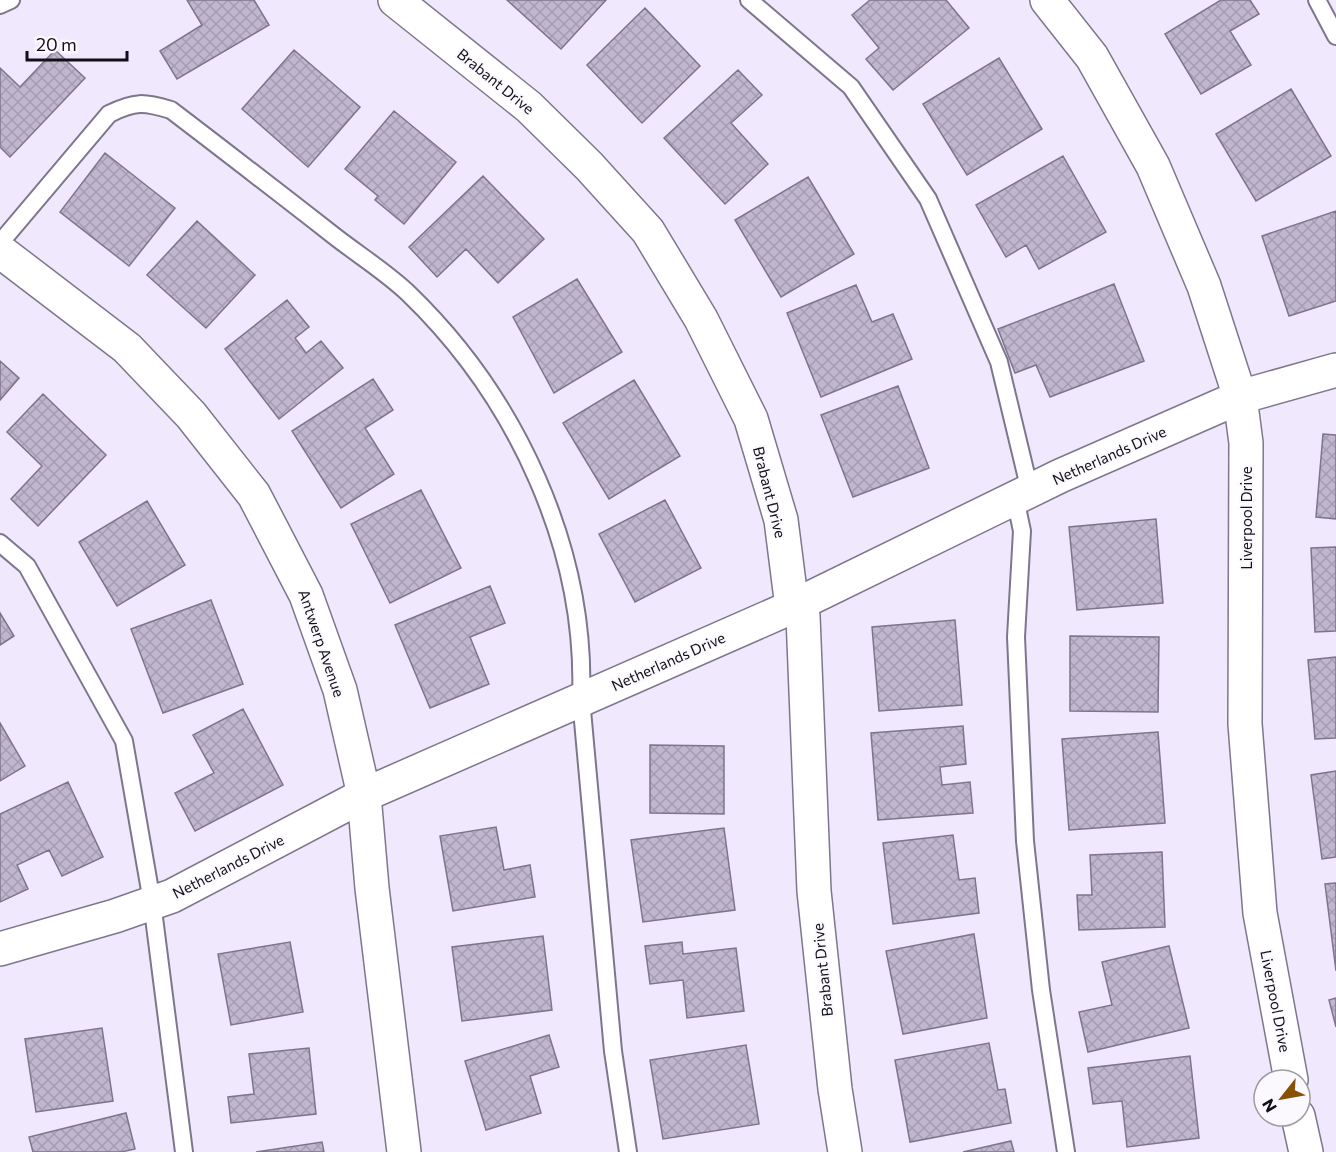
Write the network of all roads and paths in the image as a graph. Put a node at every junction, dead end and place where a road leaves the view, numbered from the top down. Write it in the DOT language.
graph roads {
  1 [pos="11,0"];
  2 [pos="395,0"];
  3 [pos="749,0"];
  4 [pos="1047,0"];
  5 [pos="1317,0"];
  6 [pos="0,5"];
  7 [pos="1336,36"];
  8 [pos="0,243"];
  9 [pos="0,251"];
  10 [pos="1336,370"];
  11 [pos="1240,397"];
  12 [pos="1022,495"];
  13 [pos="0,543"];
  14 [pos="792,607"];
  15 [pos="581,699"];
  16 [pos="364,795"];
  17 [pos="152,902"];
  18 [pos="0,949"];
  19 [pos="1289,1068"];
  20 [pos="1301,1128"];
  21 [pos="184,1152"];
  22 [pos="404,1152"];
  23 [pos="628,1152"];
  24 [pos="845,1152"];
  25 [pos="1066,1152"];
  26 [pos="1306,1152"];
  1 -- 6 [label="lane"];
  2 -- 14 [label="street, Brabant Drive"];
  3 -- 12 [label="lane"];
  4 -- 11 [label="street, Liverpool Drive"];
  5 -- 7 [label="lane"];
  8 -- 15 [label="lane"];
  9 -- 16 [label="street, Antwerp Avenue"];
  10 -- 11 [label="street, Netherlands Drive"];
  11 -- 12 [label="street, Netherlands Drive"];
  11 -- 19 [label="street, Liverpool Drive"];
  12 -- 14 [label="street, Netherlands Drive"];
  12 -- 25 [label="lane"];
  13 -- 17 [label="lane"];
  14 -- 15 [label="street, Netherlands Drive"];
  14 -- 24 [label="street, Brabant Drive"];
  15 -- 16 [label="street, Netherlands Drive"];
  15 -- 23 [label="lane"];
  16 -- 17 [label="street, Netherlands Drive"];
  16 -- 22 [label="street, Antwerp Avenue"];
  17 -- 18 [label="street, Netherlands Drive"];
  17 -- 21 [label="lane"];
  20 -- 26 [label="street"];
}
